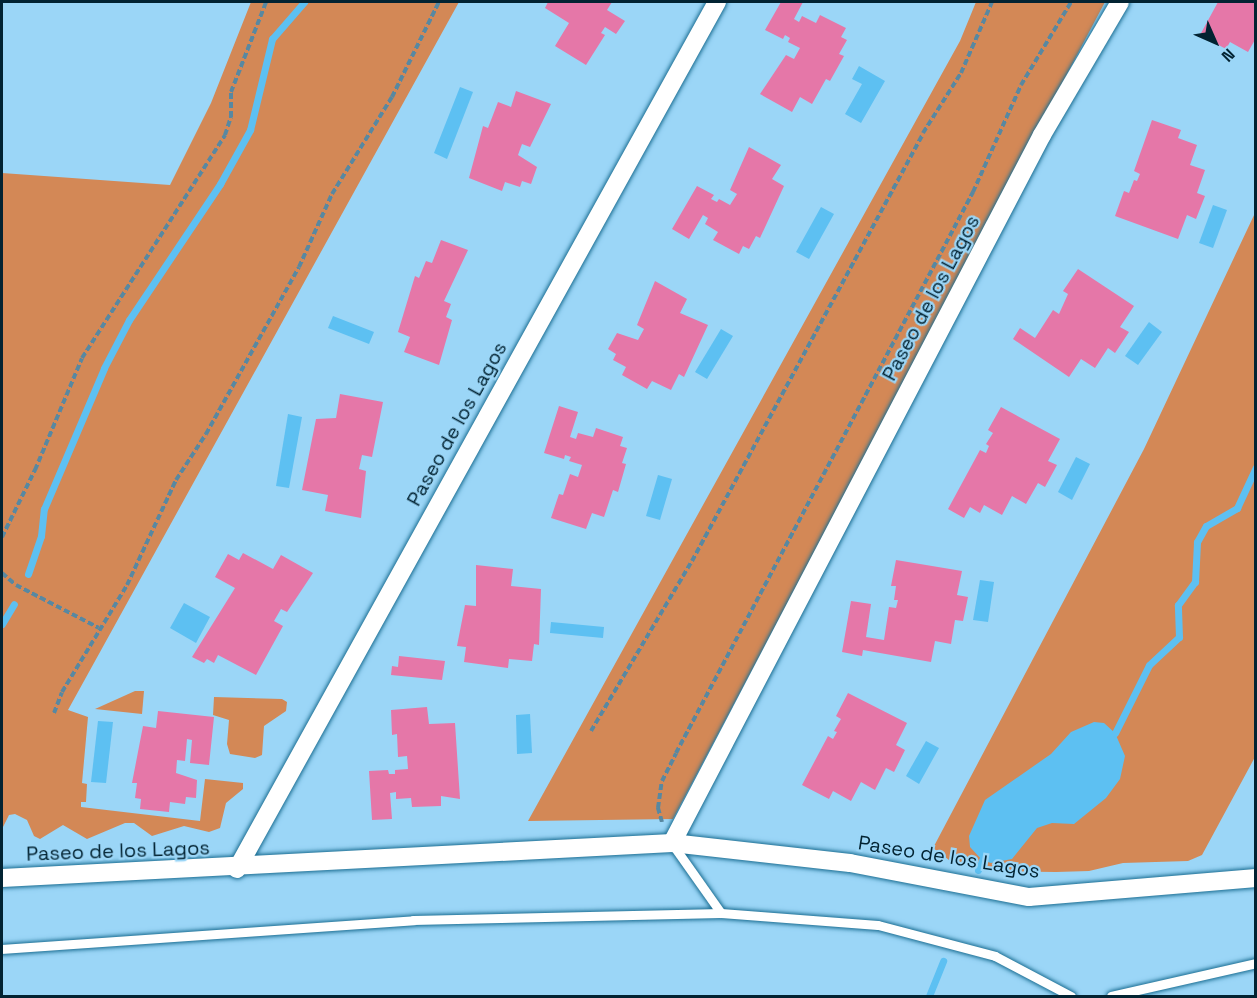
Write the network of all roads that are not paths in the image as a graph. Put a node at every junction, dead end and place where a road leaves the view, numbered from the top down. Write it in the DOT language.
graph roads {
  1 [pos="717,2"];
  2 [pos="1120,2"];
  3 [pos="672,843"];
  4 [pos="237,868"];
  5 [pos="2,878"];
  6 [pos="1256,878"];
  7 [pos="721,913"];
  8 [pos="2,949"];
  9 [pos="1256,963"];
  10 [pos="1071,996"];
  11 [pos="1111,996"];
  1 -- 4 [label="street, Paseo de los Lagos"];
  2 -- 3 [label="street, Paseo de los Lagos"];
  3 -- 4 [label="street, Paseo de los Lagos"];
  3 -- 6 [label="street, Paseo de los Lagos"];
  3 -- 7 [label="lane"];
  4 -- 5 [label="street, Paseo de los Lagos"];
  7 -- 8 [label="lane"];
  7 -- 10 [label="lane"];
  9 -- 11 [label="lane"];
}
